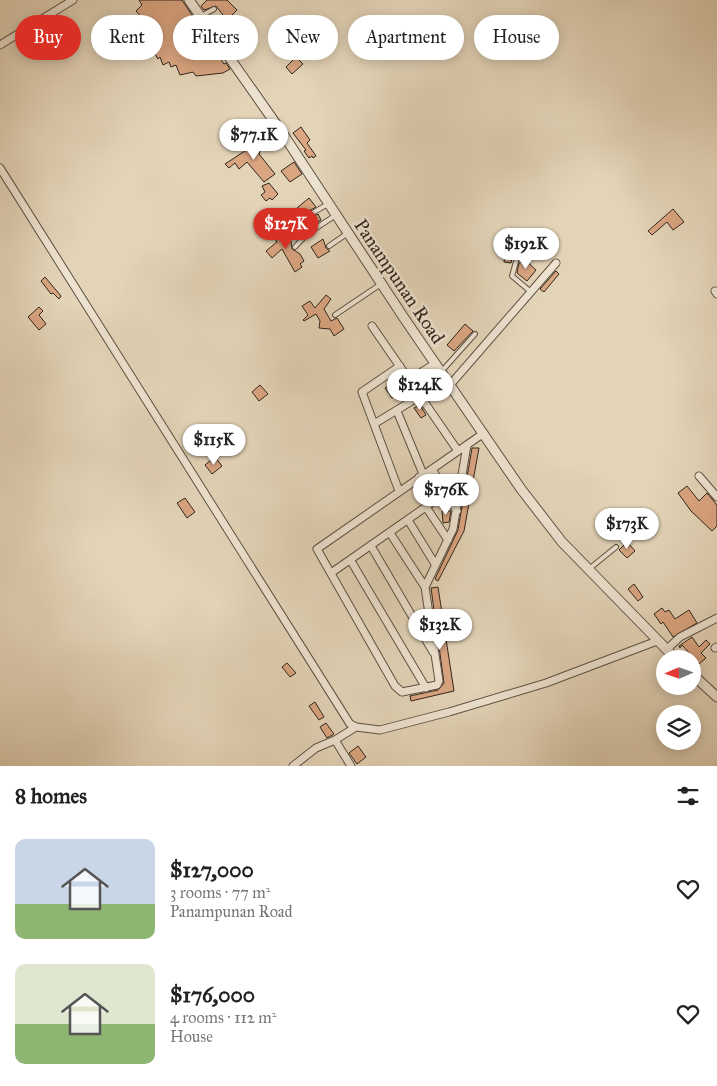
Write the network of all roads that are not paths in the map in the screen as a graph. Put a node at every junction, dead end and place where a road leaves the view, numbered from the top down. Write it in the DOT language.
graph roads {
  1 [pos="73,0"];
  2 [pos="190,0"];
  3 [pos="214,9"];
  4 [pos="200,15"];
  5 [pos="203,15"];
  6 [pos="0,46"];
  7 [pos="232,60"];
  8 [pos="283,134"];
  9 [pos="264,148"];
  10 [pos="0,168"];
  11 [pos="329,203"];
  12 [pos="336,215"];
  13 [pos="282,230"];
  14 [pos="348,233"];
  15 [pos="329,246"];
  16 [pos="295,247"];
  17 [pos="517,258"];
  18 [pos="556,263"];
  19 [pos="381,284"];
  20 [pos="531,292"];
  21 [pos="335,315"];
  22 [pos="372,326"];
  23 [pos="475,334"];
  24 [pos="436,364"];
  25 [pos="400,366"];
  26 [pos="441,372"];
  27 [pos="409,380"];
  28 [pos="450,385"];
  29 [pos="420,396"];
  30 [pos="397,411"];
  31 [pos="374,424"];
  32 [pos="484,433"];
  33 [pos="466,445"];
  34 [pos="458,451"];
  35 [pos="432,469"];
  36 [pos="421,476"];
  37 [pos="698,476"];
  38 [pos="399,491"];
  39 [pos="717,497"];
  40 [pos="426,507"];
  41 [pos="457,511"];
  42 [pos="408,520"];
  43 [pos="390,533"];
  44 [pos="448,540"];
  45 [pos="371,546"];
  46 [pos="616,547"];
  47 [pos="351,561"];
  48 [pos="435,564"];
  49 [pos="589,569"];
  50 [pos="331,573"];
  51 [pos="425,587"];
  52 [pos="717,618"];
  53 [pos="657,641"];
  54 [pos="666,650"];
  55 [pos="436,657"];
  56 [pos="701,682"];
  57 [pos="426,688"];
  58 [pos="717,697"];
  59 [pos="356,727"];
  60 [pos="335,740"];
  61 [pos="293,766"];
  62 [pos="351,766"];
  1 -- 6 [label="street"];
  2 -- 4 [label="street, Panampunan Road"];
  3 -- 5 [label="lane"];
  7 -- 8 [label="street, Panampunan Road"];
  8 -- 9 [label="lane"];
  8 -- 11 [label="street, Panampunan Road"];
  10 -- 59 [label="street"];
  11 -- 12 [label="street, Panampunan Road"];
  11 -- 13 [label="lane"];
  12 -- 14 [label="street, Panampunan Road"];
  12 -- 16 [label="lane"];
  14 -- 15 [label="lane"];
  14 -- 19 [label="street, Panampunan Road"];
  17 -- 20 [label="lane"];
  18 -- 20 [label="street"];
  19 -- 21 [label="lane"];
  19 -- 24 [label="street, Panampunan Road"];
  20 -- 28 [label="street"];
  22 -- 25 [label="street"];
  23 -- 26 [label="lane"];
  24 -- 26 [label="street, Panampunan Road"];
  24 -- 27 [label="street"];
  25 -- 27 [label="street"];
  25 -- 31 [label="street"];
  26 -- 28 [label="street, Panampunan Road"];
  27 -- 29 [label="street"];
  28 -- 32 [label="street, Panampunan Road"];
  29 -- 30 [label="street"];
  29 -- 34 [label="street"];
  30 -- 31 [label="street"];
  30 -- 36 [label="street"];
  31 -- 38 [label="street"];
  32 -- 33 [label="street"];
  32 -- 49 [label="street, Panampunan Road"];
  33 -- 34 [label="street"];
  33 -- 41 [label="street"];
  34 -- 35 [label="street"];
  35 -- 36 [label="street"];
  35 -- 41 [label="street"];
  36 -- 38 [label="street"];
  36 -- 40 [label="street"];
  37 -- 39 [label="street"];
  38 -- 50 [label="street"];
  40 -- 42 [label="street"];
  40 -- 44 [label="street"];
  41 -- 44 [label="street"];
  42 -- 43 [label="street"];
  42 -- 48 [label="street"];
  43 -- 45 [label="street"];
  43 -- 51 [label="street"];
  44 -- 48 [label="street"];
  45 -- 47 [label="street"];
  45 -- 55 [label="street"];
  46 -- 49 [label="lane"];
  47 -- 50 [label="street"];
  47 -- 57 [label="street"];
  48 -- 51 [label="street"];
  49 -- 53 [label="street, Panampunan Road"];
  50 -- 57 [label="street"];
  51 -- 55 [label="street"];
  52 -- 54 [label="street"];
  53 -- 54 [label="street, Panampunan Road"];
  53 -- 59 [label="street"];
  55 -- 57 [label="street"];
  56 -- 58 [label="street"];
  59 -- 60 [label="street"];
  60 -- 61 [label="street"];
  60 -- 62 [label="street"];
}
